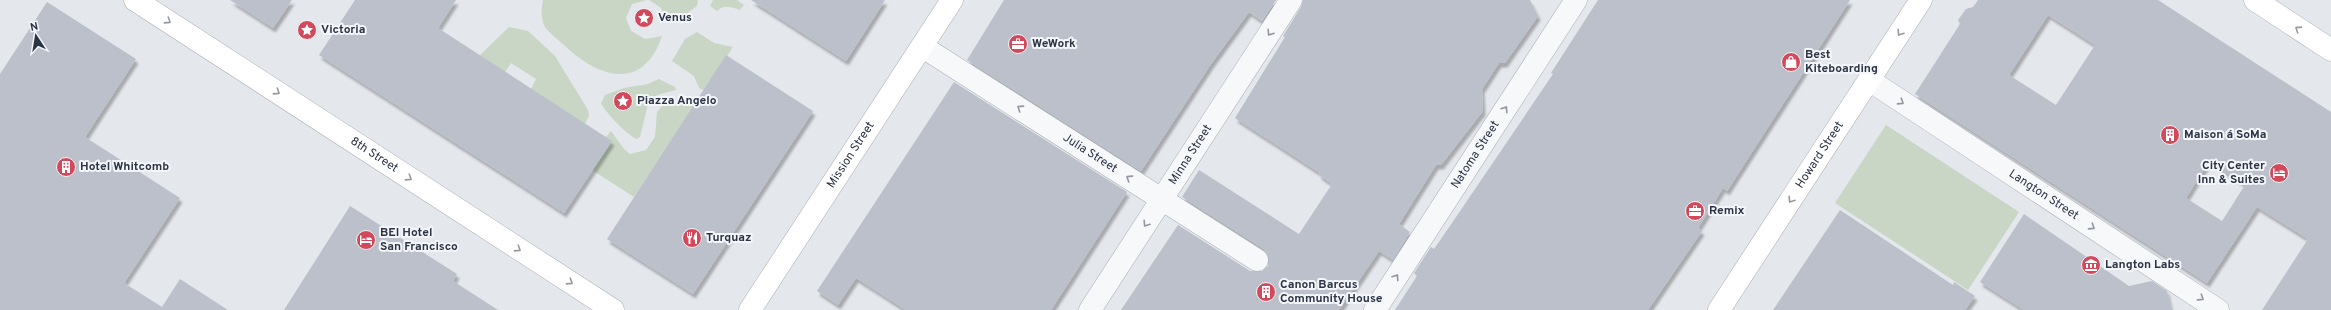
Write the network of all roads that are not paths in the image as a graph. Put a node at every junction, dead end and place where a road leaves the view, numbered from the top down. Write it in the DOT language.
graph roads {
  1 [pos="135,0"];
  2 [pos="1291,0"];
  3 [pos="1576,0"];
  4 [pos="1921,0"];
  5 [pos="2254,0"];
  6 [pos="949,1"];
  7 [pos="923,47"];
  8 [pos="2331,50"];
  9 [pos="1869,80"];
  10 [pos="1162,199"];
  11 [pos="1257,260"];
  12 [pos="613,310"];
  13 [pos="750,310"];
  14 [pos="1090,310"];
  15 [pos="1375,310"];
  16 [pos="1719,310"];
  17 [pos="2218,310"];
  1 -- 12 [label="main road, 8th Street, one-way"];
  2 -- 10 [label="street, Minna Street, one-way"];
  15 -- 3 [label="street, Natoma Street, one-way"];
  4 -- 9 [label="main road, Howard Street, one-way"];
  8 -- 5 [label="main road, one-way"];
  6 -- 7 [label="main road, Mission Street"];
  10 -- 7 [label="street, Julia Street, one-way"];
  7 -- 13 [label="main road, Mission Street"];
  9 -- 16 [label="main road, Howard Street, one-way"];
  9 -- 17 [label="street, Langton Street, one-way"];
  10 -- 11 [label="street, Julia Street"];
  10 -- 14 [label="street, Minna Street, one-way"];
}
